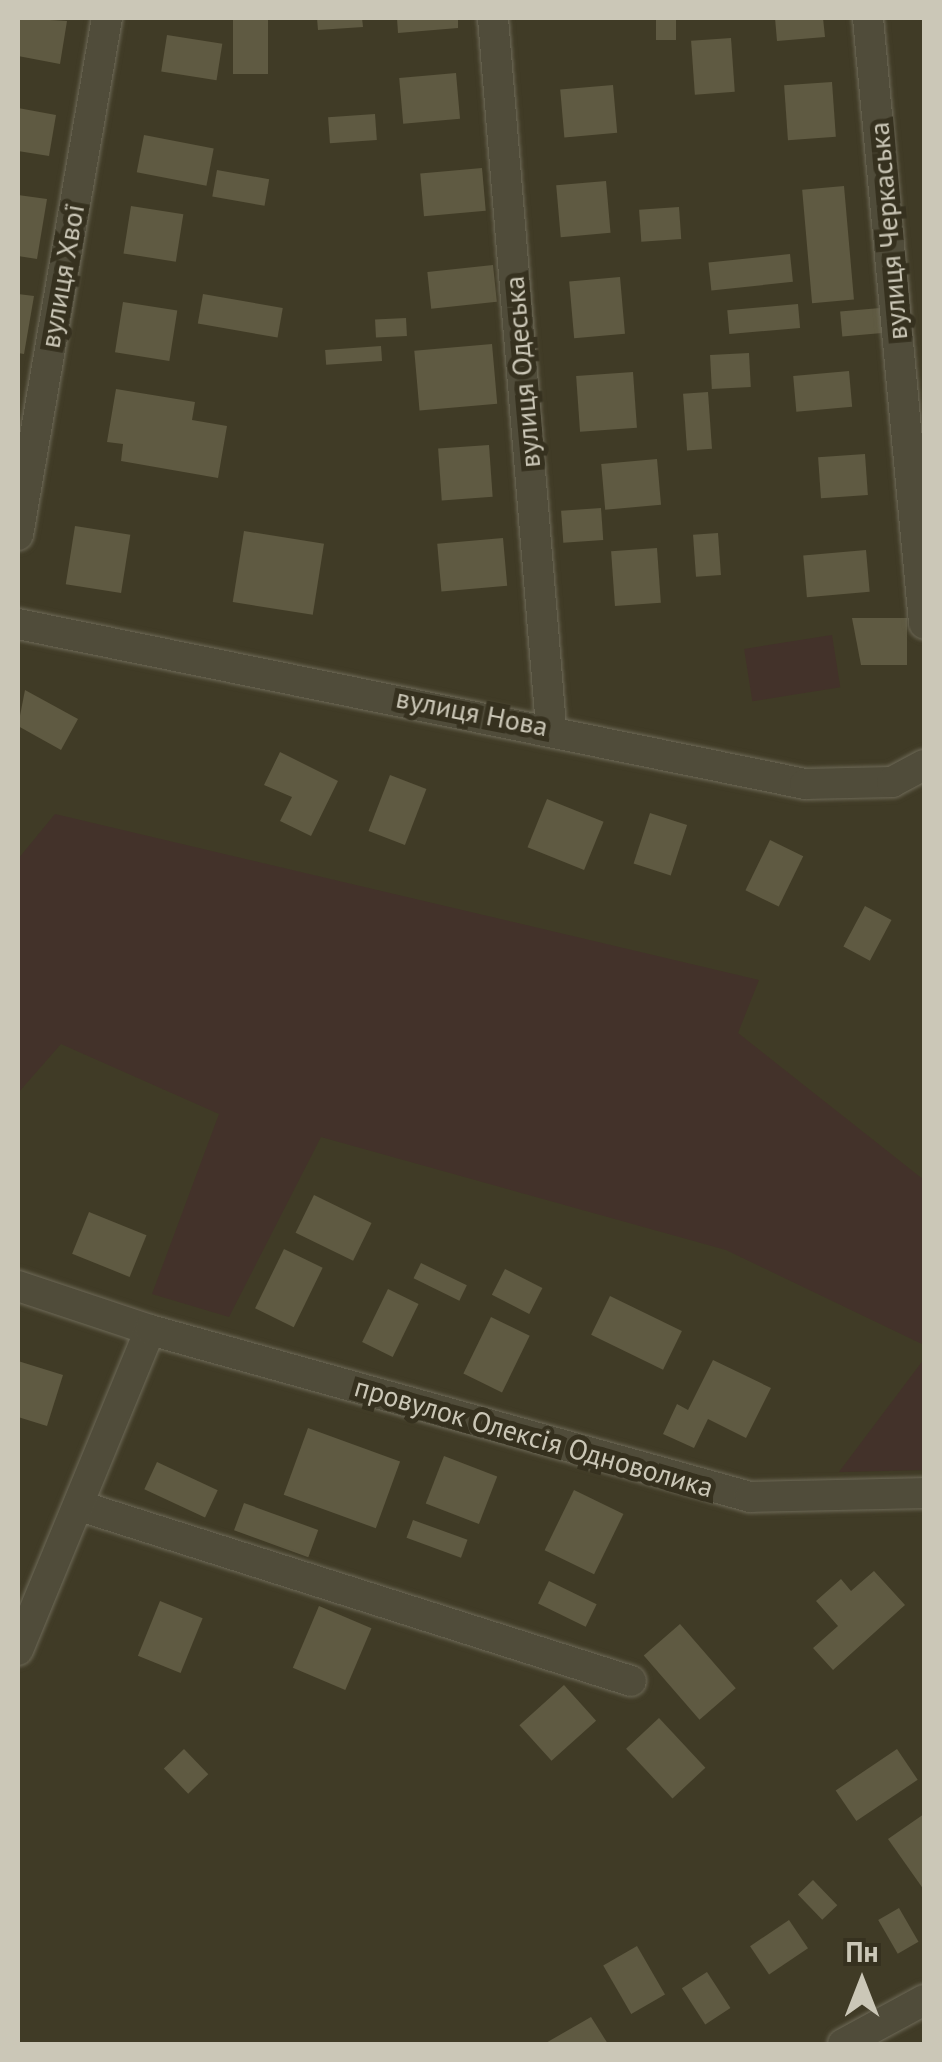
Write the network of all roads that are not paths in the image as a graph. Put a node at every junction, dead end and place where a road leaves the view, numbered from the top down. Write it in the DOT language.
graph roads {
  1 [pos="107,18"];
  2 [pos="493,18"];
  3 [pos="868,18"];
  4 [pos="18,535"];
  5 [pos="924,623"];
  6 [pos="18,624"];
  7 [pos="551,728"];
  8 [pos="924,765"];
  9 [pos="18,1286"];
  10 [pos="150,1330"];
  11 [pos="924,1493"];
  12 [pos="80,1506"];
  13 [pos="18,1650"];
  14 [pos="631,1680"];
  15 [pos="924,2000"];
  16 [pos="843,2044"];
  1 -- 4 [label="street, вулиця Хвої"];
  2 -- 7 [label="street, вулиця Одеська"];
  3 -- 5 [label="street, вулиця Черкаська"];
  6 -- 7 [label="street, вулиця Нова"];
  7 -- 8 [label="street, вулиця Нова"];
  9 -- 10 [label="street, провулок Олексія Одноволика"];
  10 -- 11 [label="street, провулок Олексія Одноволика"];
  10 -- 12 [label="street"];
  12 -- 13 [label="street"];
  12 -- 14 [label="street"];
  15 -- 16 [label="street"];
}
